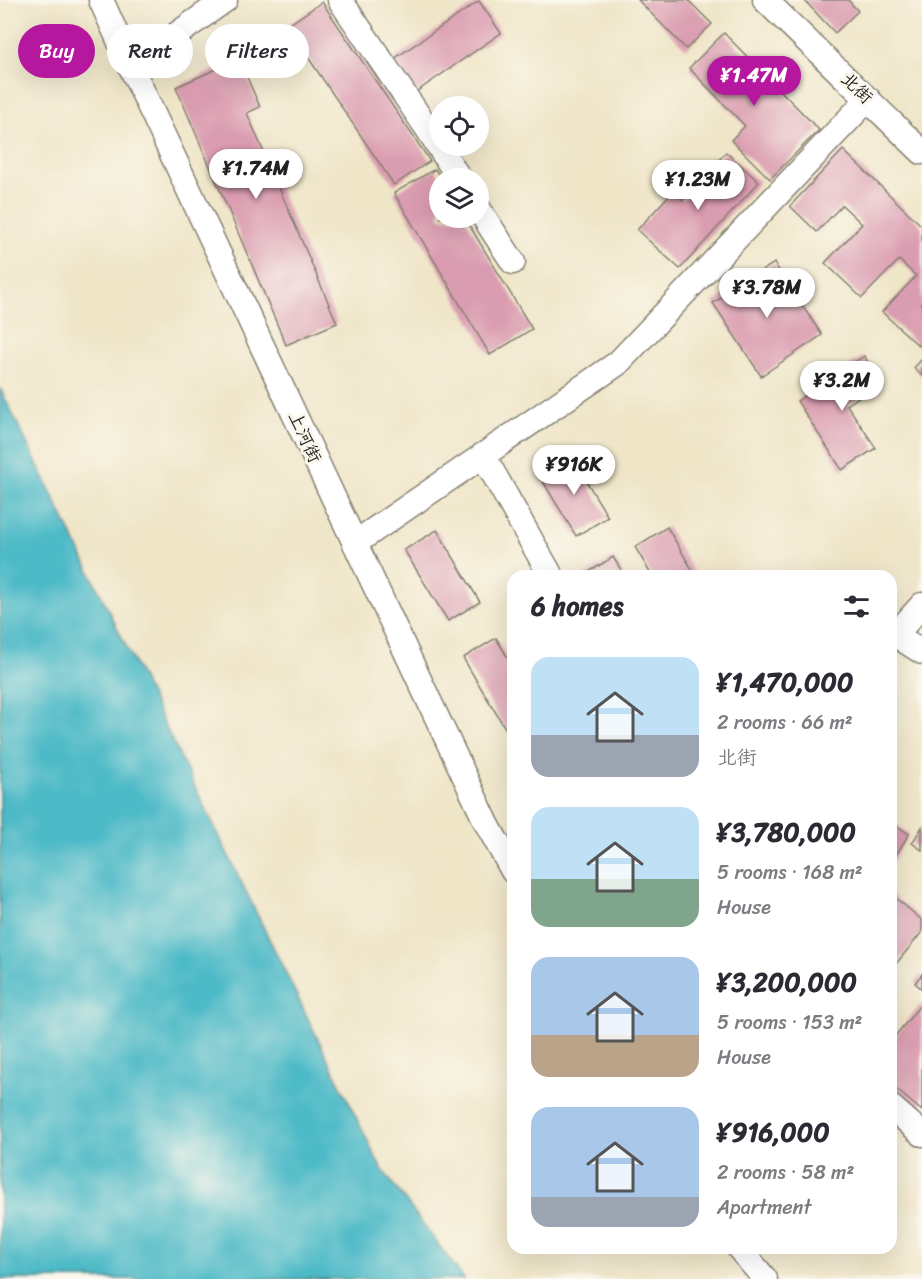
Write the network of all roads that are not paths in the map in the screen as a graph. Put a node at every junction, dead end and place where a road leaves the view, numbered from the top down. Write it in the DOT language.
graph roads {
  1 [pos="101,0"];
  2 [pos="225,0"];
  3 [pos="340,0"];
  4 [pos="765,0"];
  5 [pos="112,24"];
  6 [pos="191,24"];
  7 [pos="136,78"];
  8 [pos="868,99"];
  9 [pos="922,152"];
  10 [pos="453,168"];
  11 [pos="489,225"];
  12 [pos="513,262"];
  13 [pos="483,455"];
  14 [pos="355,543"];
  15 [pos="547,570"];
  16 [pos="922,605"];
  17 [pos="897,629"];
  18 [pos="897,636"];
  19 [pos="922,652"];
  20 [pos="507,860"];
  21 [pos="897,1112"];
  22 [pos="922,1134"];
  23 [pos="744,1254"];
  24 [pos="765,1279"];
  1 -- 5 [label="street, 上河街"];
  2 -- 6 [label="street"];
  3 -- 10 [label="street"];
  4 -- 8 [label="street, 北街"];
  7 -- 14 [label="street, 上河街"];
  8 -- 9 [label="street, 北街"];
  8 -- 13 [label="street"];
  11 -- 12 [label="street"];
  13 -- 14 [label="street"];
  13 -- 15 [label="street"];
  14 -- 20 [label="street, 上河街"];
  16 -- 17 [label="street"];
  18 -- 19 [label="street"];
  21 -- 22 [label="street"];
  23 -- 24 [label="street"];
}
